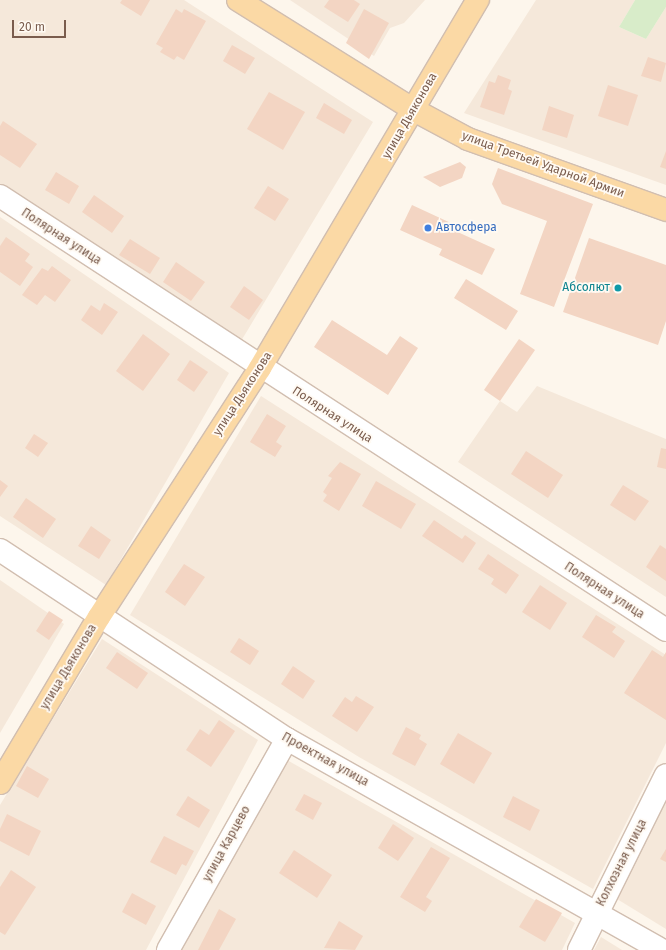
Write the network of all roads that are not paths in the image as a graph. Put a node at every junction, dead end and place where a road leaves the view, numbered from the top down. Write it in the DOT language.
graph roads {
  1 [pos="239,0"];
  2 [pos="478,0"];
  3 [pos="414,110"];
  4 [pos="0,196"];
  5 [pos="666,210"];
  6 [pos="260,368"];
  7 [pos="0,550"];
  8 [pos="99,617"];
  9 [pos="666,630"];
  10 [pos="286,739"];
  11 [pos="666,776"];
  12 [pos="0,783"];
  13 [pos="598,912"];
  14 [pos="168,950"];
  15 [pos="579,950"];
  16 [pos="662,950"];
  1 -- 3 [label="main road, улица Третьей Ударной Армии"];
  2 -- 3 [label="main road, улица Дьяконова"];
  3 -- 5 [label="main road, улица Третьей Ударной Армии"];
  3 -- 6 [label="main road, улица Дьяконова"];
  4 -- 6 [label="street, Полярная улица"];
  6 -- 8 [label="main road, улица Дьяконова"];
  6 -- 9 [label="street, Полярная улица"];
  7 -- 8 [label="street, Проектная улица"];
  8 -- 10 [label="street, Проектная улица"];
  8 -- 12 [label="main road, улица Дьяконова"];
  10 -- 13 [label="street, Проектная улица"];
  10 -- 14 [label="street, улица Карцево"];
  11 -- 13 [label="street, Колхозная улица"];
  13 -- 15 [label="street, Колхозная улица"];
  13 -- 16 [label="street, Проектная улица"];
}
